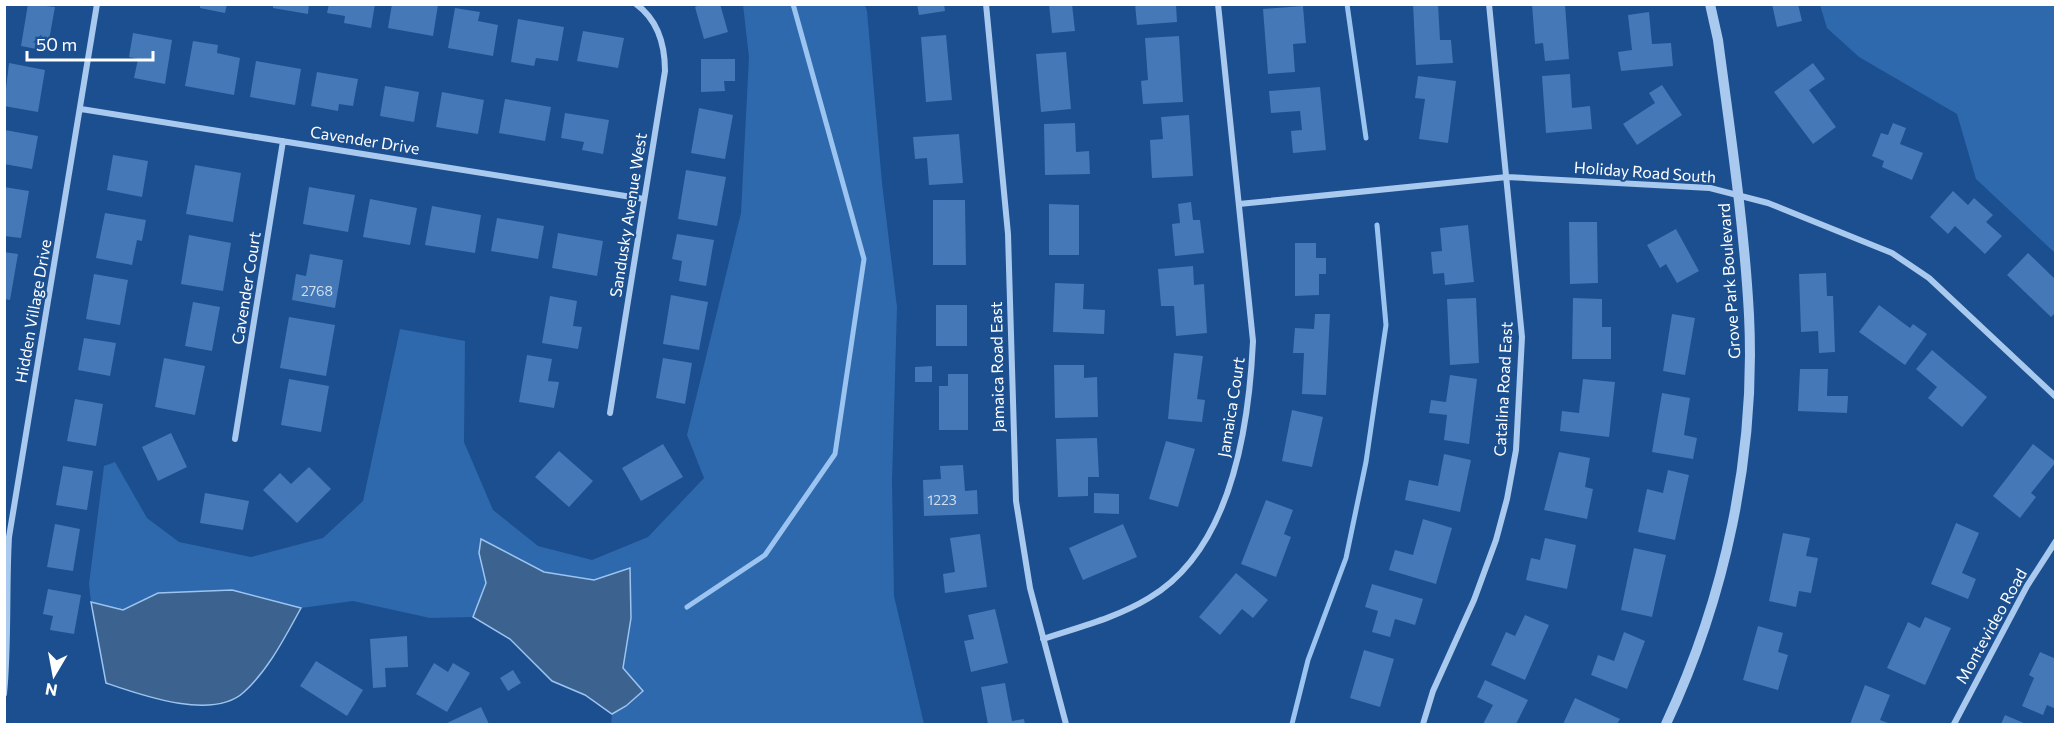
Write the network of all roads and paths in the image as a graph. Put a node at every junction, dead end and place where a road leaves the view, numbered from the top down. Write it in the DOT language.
graph roads {
  1 [pos="97,4"];
  2 [pos="636,4"];
  3 [pos="986,4"];
  4 [pos="1218,4"];
  5 [pos="1489,4"];
  6 [pos="1710,4"];
  7 [pos="81,110"];
  8 [pos="283,141"];
  9 [pos="1507,177"];
  10 [pos="1738,195"];
  11 [pos="644,199"];
  12 [pos="1239,204"];
  13 [pos="2055,397"];
  14 [pos="610,412"];
  15 [pos="235,439"];
  16 [pos="2055,541"];
  17 [pos="1042,639"];
  18 [pos="4,694"];
  19 [pos="1066,724"];
  20 [pos="1423,724"];
  21 [pos="1666,724"];
  22 [pos="1954,724"];
  1 -- 7 [label="street, Hidden Village Drive"];
  2 -- 11 [label="street, Sandusky Avenue West"];
  3 -- 17 [label="street, Jamaica Road East"];
  4 -- 12 [label="street, Jamaica Court"];
  5 -- 9 [label="street, Catalina Road East"];
  6 -- 10 [label="street, Grove Park Boulevard"];
  7 -- 8 [label="street, Cavender Drive"];
  7 -- 18 [label="street, Hidden Village Drive"];
  8 -- 11 [label="street, Cavender Drive"];
  8 -- 15 [label="street, Cavender Court"];
  9 -- 10 [label="street, Holiday Road South"];
  9 -- 12 [label="street, Holiday Road South"];
  9 -- 20 [label="street, Catalina Road East"];
  10 -- 13 [label="street, Holiday Road South"];
  10 -- 21 [label="street, Grove Park Boulevard"];
  11 -- 14 [label="street, Sandusky Avenue West"];
  12 -- 17 [label="street, Jamaica Court"];
  16 -- 22 [label="street, Montevideo Road"];
  17 -- 19 [label="street, Jamaica Road East"];
}
